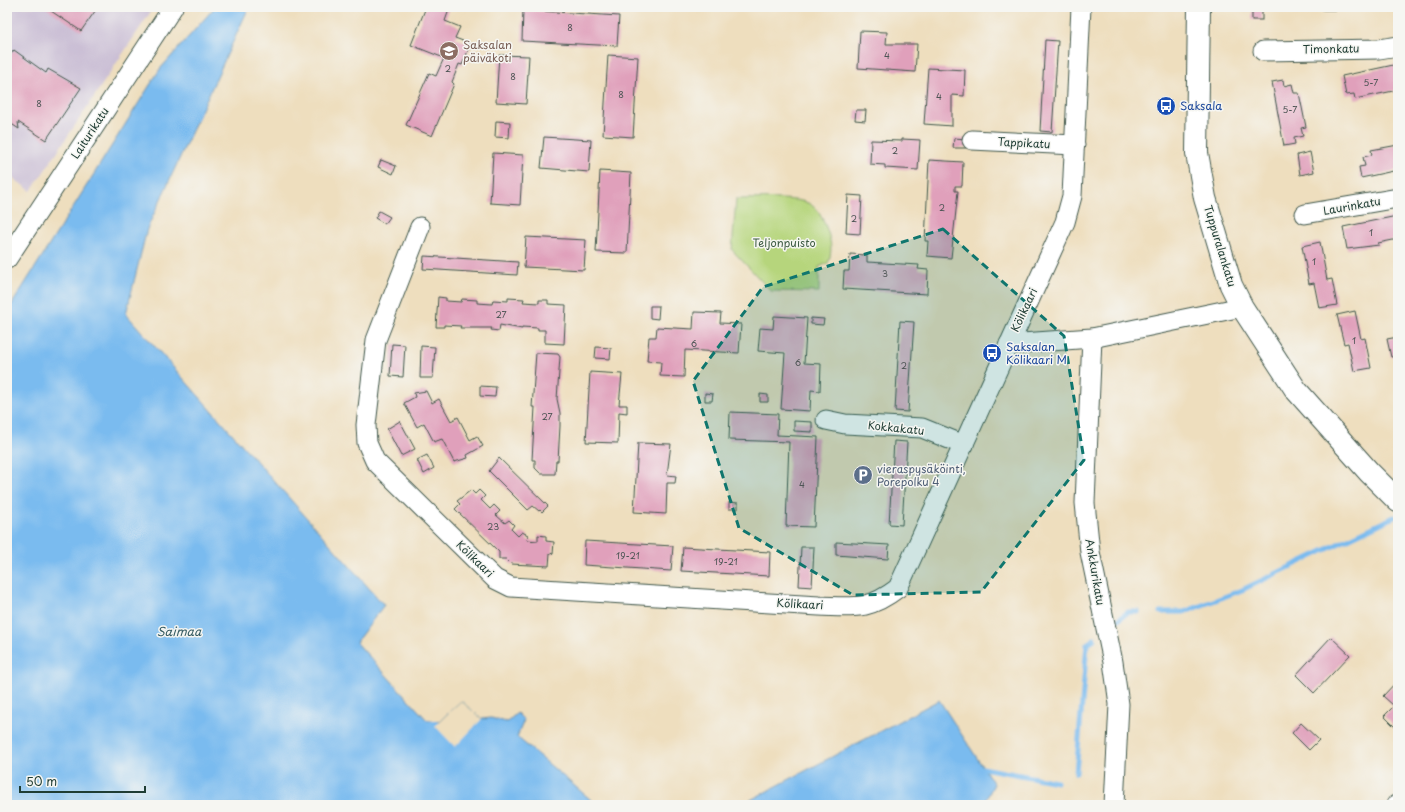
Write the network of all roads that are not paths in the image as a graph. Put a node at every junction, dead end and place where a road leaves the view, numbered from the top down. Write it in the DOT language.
graph roads {
  1 [pos="173,7"];
  2 [pos="1081,7"];
  3 [pos="1198,7"];
  4 [pos="1398,46"];
  5 [pos="1263,51"];
  6 [pos="972,140"];
  7 [pos="1075,145"];
  8 [pos="1398,198"];
  9 [pos="1305,214"];
  10 [pos="420,227"];
  11 [pos="7,259"];
  12 [pos="1242,307"];
  13 [pos="1092,338"];
  14 [pos="1009,344"];
  15 [pos="826,420"];
  16 [pos="964,445"];
  17 [pos="1398,501"];
  18 [pos="1114,805"];
  1 -- 11 [label="street, Laiturikatu"];
  2 -- 7 [label="street, Kölikaari"];
  3 -- 12 [label="street, Tuppuralankatu"];
  4 -- 5 [label="street, Timonkatu"];
  6 -- 7 [label="street, Tappikatu"];
  7 -- 14 [label="street, Kölikaari"];
  8 -- 9 [label="street, Laurinkatu"];
  10 -- 16 [label="street, Kölikaari"];
  12 -- 13 [label="street"];
  12 -- 17 [label="street, Tuppuralankatu"];
  13 -- 14 [label="street"];
  13 -- 18 [label="street, Ankkurikatu"];
  14 -- 16 [label="street, Kölikaari"];
  15 -- 16 [label="street, Kokkakatu"];
}
